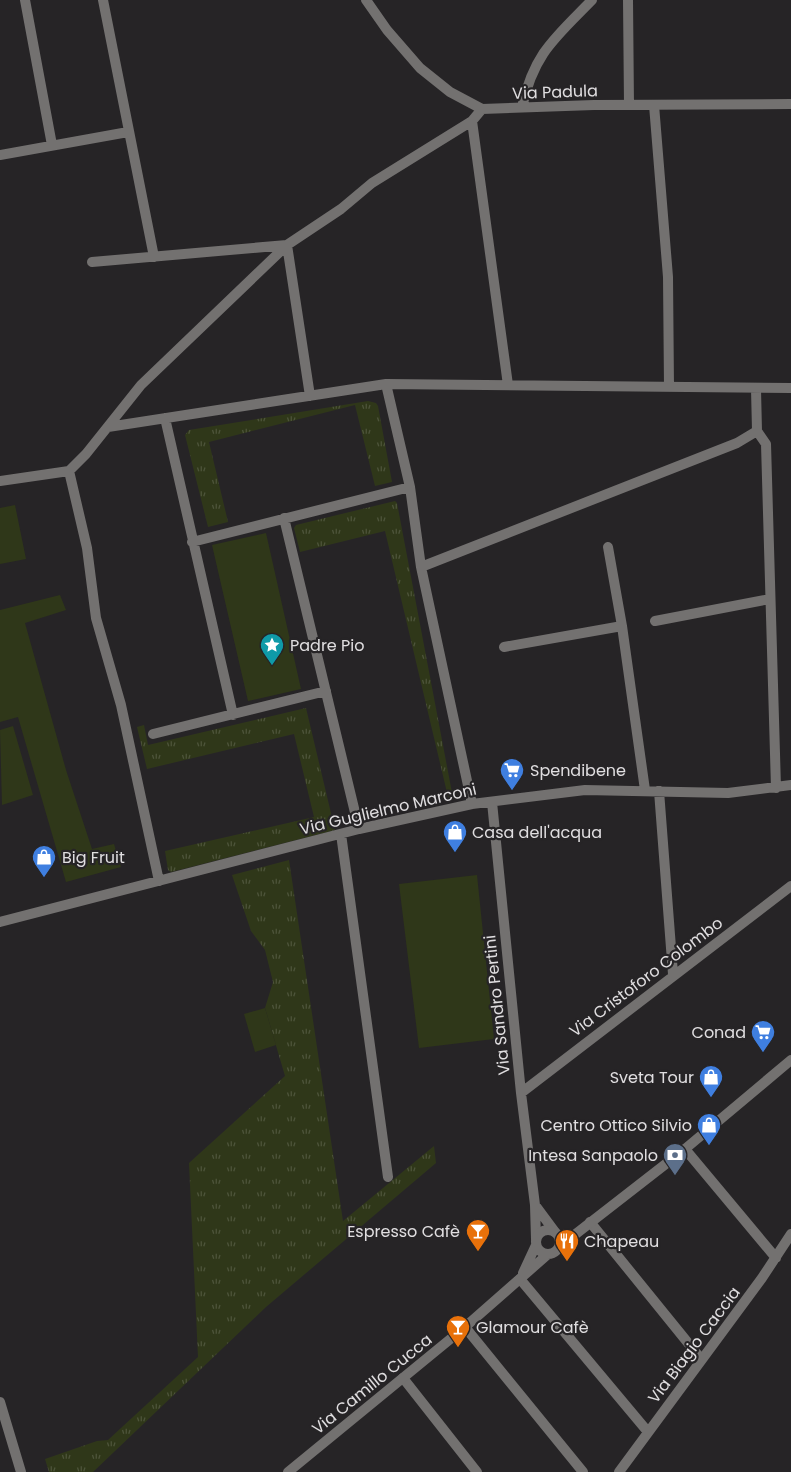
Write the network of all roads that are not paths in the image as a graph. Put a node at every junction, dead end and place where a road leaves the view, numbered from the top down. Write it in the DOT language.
graph roads {
  1 [pos="25,0"];
  2 [pos="103,0"];
  3 [pos="366,0"];
  4 [pos="592,0"];
  5 [pos="628,0"];
  6 [pos="654,104"];
  7 [pos="791,104"];
  8 [pos="629,105"];
  9 [pos="522,108"];
  10 [pos="482,109"];
  11 [pos="472,121"];
  12 [pos="128,132"];
  13 [pos="52,146"];
  14 [pos="0,155"];
  15 [pos="287,245"];
  16 [pos="154,256"];
  17 [pos="92,262"];
  18 [pos="386,384"];
  19 [pos="508,385"];
  20 [pos="669,387"];
  21 [pos="791,388"];
  22 [pos="756,389"];
  23 [pos="310,396"];
  24 [pos="164,418"];
  25 [pos="108,427"];
  26 [pos="757,431"];
  27 [pos="69,471"];
  28 [pos="0,481"];
  29 [pos="410,487"];
  30 [pos="284,518"];
  31 [pos="192,542"];
  32 [pos="608,547"];
  33 [pos="421,567"];
  34 [pos="770,599"];
  35 [pos="654,621"];
  36 [pos="622,626"];
  37 [pos="504,647"];
  38 [pos="326,691"];
  39 [pos="233,715"];
  40 [pos="154,734"];
  41 [pos="791,785"];
  42 [pos="776,788"];
  43 [pos="645,790"];
  44 [pos="659,791"];
  45 [pos="492,802"];
  46 [pos="472,804"];
  47 [pos="359,829"];
  48 [pos="341,834"];
  49 [pos="159,881"];
  50 [pos="791,886"];
  51 [pos="0,922"];
  52 [pos="673,974"];
  53 [pos="791,1060"];
  54 [pos="521,1092"];
  55 [pos="685,1148"];
  56 [pos="388,1177"];
  57 [pos="535,1204"];
  58 [pos="590,1222"];
  59 [pos="577,1232"];
  60 [pos="556,1234"];
  61 [pos="791,1234"];
  62 [pos="536,1242"];
  63 [pos="560,1247"];
  64 [pos="547,1255"];
  65 [pos="776,1258"];
  66 [pos="520,1279"];
  67 [pos="465,1327"];
  68 [pos="697,1354"];
  69 [pos="403,1378"];
  70 [pos="0,1402"];
  71 [pos="648,1432"];
  72 [pos="21,1472"];
  73 [pos="290,1472"];
  74 [pos="477,1472"];
  75 [pos="583,1472"];
  76 [pos="619,1472"];
  1 -- 13 [label="street"];
  2 -- 12 [label="street"];
  3 -- 10 [label="street, Via Padula"];
  4 -- 9 [label="street"];
  5 -- 8 [label="street"];
  6 -- 7 [label="street, Via Padula"];
  6 -- 8 [label="street, Via Padula"];
  6 -- 20 [label="street"];
  8 -- 9 [label="street, Via Padula"];
  9 -- 10 [label="street, Via Padula"];
  10 -- 11 [label="street"];
  11 -- 15 [label="street"];
  11 -- 19 [label="street"];
  12 -- 13 [label="street"];
  12 -- 16 [label="street"];
  13 -- 14 [label="street"];
  15 -- 16 [label="street"];
  15 -- 23 [label="street"];
  15 -- 25 [label="street"];
  16 -- 17 [label="street"];
  18 -- 19 [label="street"];
  18 -- 23 [label="street"];
  18 -- 29 [label="street"];
  19 -- 20 [label="street"];
  20 -- 22 [label="street"];
  21 -- 22 [label="street"];
  22 -- 26 [label="street"];
  23 -- 24 [label="street"];
  24 -- 25 [label="street"];
  24 -- 31 [label="street"];
  25 -- 27 [label="street"];
  26 -- 33 [label="street"];
  26 -- 34 [label="street"];
  27 -- 28 [label="street"];
  27 -- 49 [label="street"];
  29 -- 30 [label="street"];
  29 -- 33 [label="street"];
  30 -- 31 [label="street"];
  30 -- 38 [label="street"];
  31 -- 39 [label="street"];
  32 -- 36 [label="street"];
  33 -- 46 [label="street"];
  34 -- 35 [label="street"];
  34 -- 42 [label="street"];
  36 -- 37 [label="street"];
  36 -- 43 [label="street"];
  38 -- 39 [label="street"];
  38 -- 47 [label="street"];
  39 -- 40 [label="street"];
  41 -- 42 [label="street, Via Guglielmo Marconi"];
  42 -- 44 [label="street, Via Guglielmo Marconi"];
  43 -- 44 [label="street, Via Guglielmo Marconi"];
  43 -- 45 [label="street, Via Guglielmo Marconi"];
  44 -- 52 [label="street"];
  45 -- 46 [label="street, Via Guglielmo Marconi"];
  45 -- 54 [label="street, Via Sandro Pertini"];
  46 -- 47 [label="street, Via Guglielmo Marconi"];
  47 -- 48 [label="street, Via Guglielmo Marconi"];
  48 -- 49 [label="street, Via Guglielmo Marconi"];
  48 -- 56 [label="street"];
  49 -- 51 [label="street, Via Guglielmo Marconi"];
  50 -- 52 [label="street, Via Cristoforo Colombo"];
  52 -- 54 [label="street, Via Cristoforo Colombo"];
  53 -- 55 [label="street"];
  54 -- 57 [label="street, Via Sandro Pertini"];
  55 -- 58 [label="street"];
  55 -- 65 [label="street"];
  57 -- 60 [label="street, Via Sandro Pertini"];
  57 -- 62 [label="street, Via Sandro Pertini"];
  58 -- 59 [label="street"];
  58 -- 68 [label="street"];
  59 -- 60 [label="street"];
  59 -- 63 [label="street"];
  60 -- 62 [label="street"];
  60 -- 63 [label="street"];
  61 -- 65 [label="street, Via Biagio Caccia"];
  62 -- 64 [label="street"];
  62 -- 66 [label="street, Via Camillo Cucca"];
  63 -- 64 [label="street"];
  64 -- 66 [label="street, Via Camillo Cucca"];
  65 -- 71 [label="street, Via Biagio Caccia"];
  66 -- 67 [label="street, Via Camillo Cucca"];
  66 -- 71 [label="street"];
  67 -- 69 [label="street, Via Camillo Cucca"];
  67 -- 75 [label="street"];
  69 -- 73 [label="street, Via Camillo Cucca"];
  69 -- 74 [label="street"];
  70 -- 72 [label="street"];
  71 -- 76 [label="street, Via Biagio Caccia"];
}
